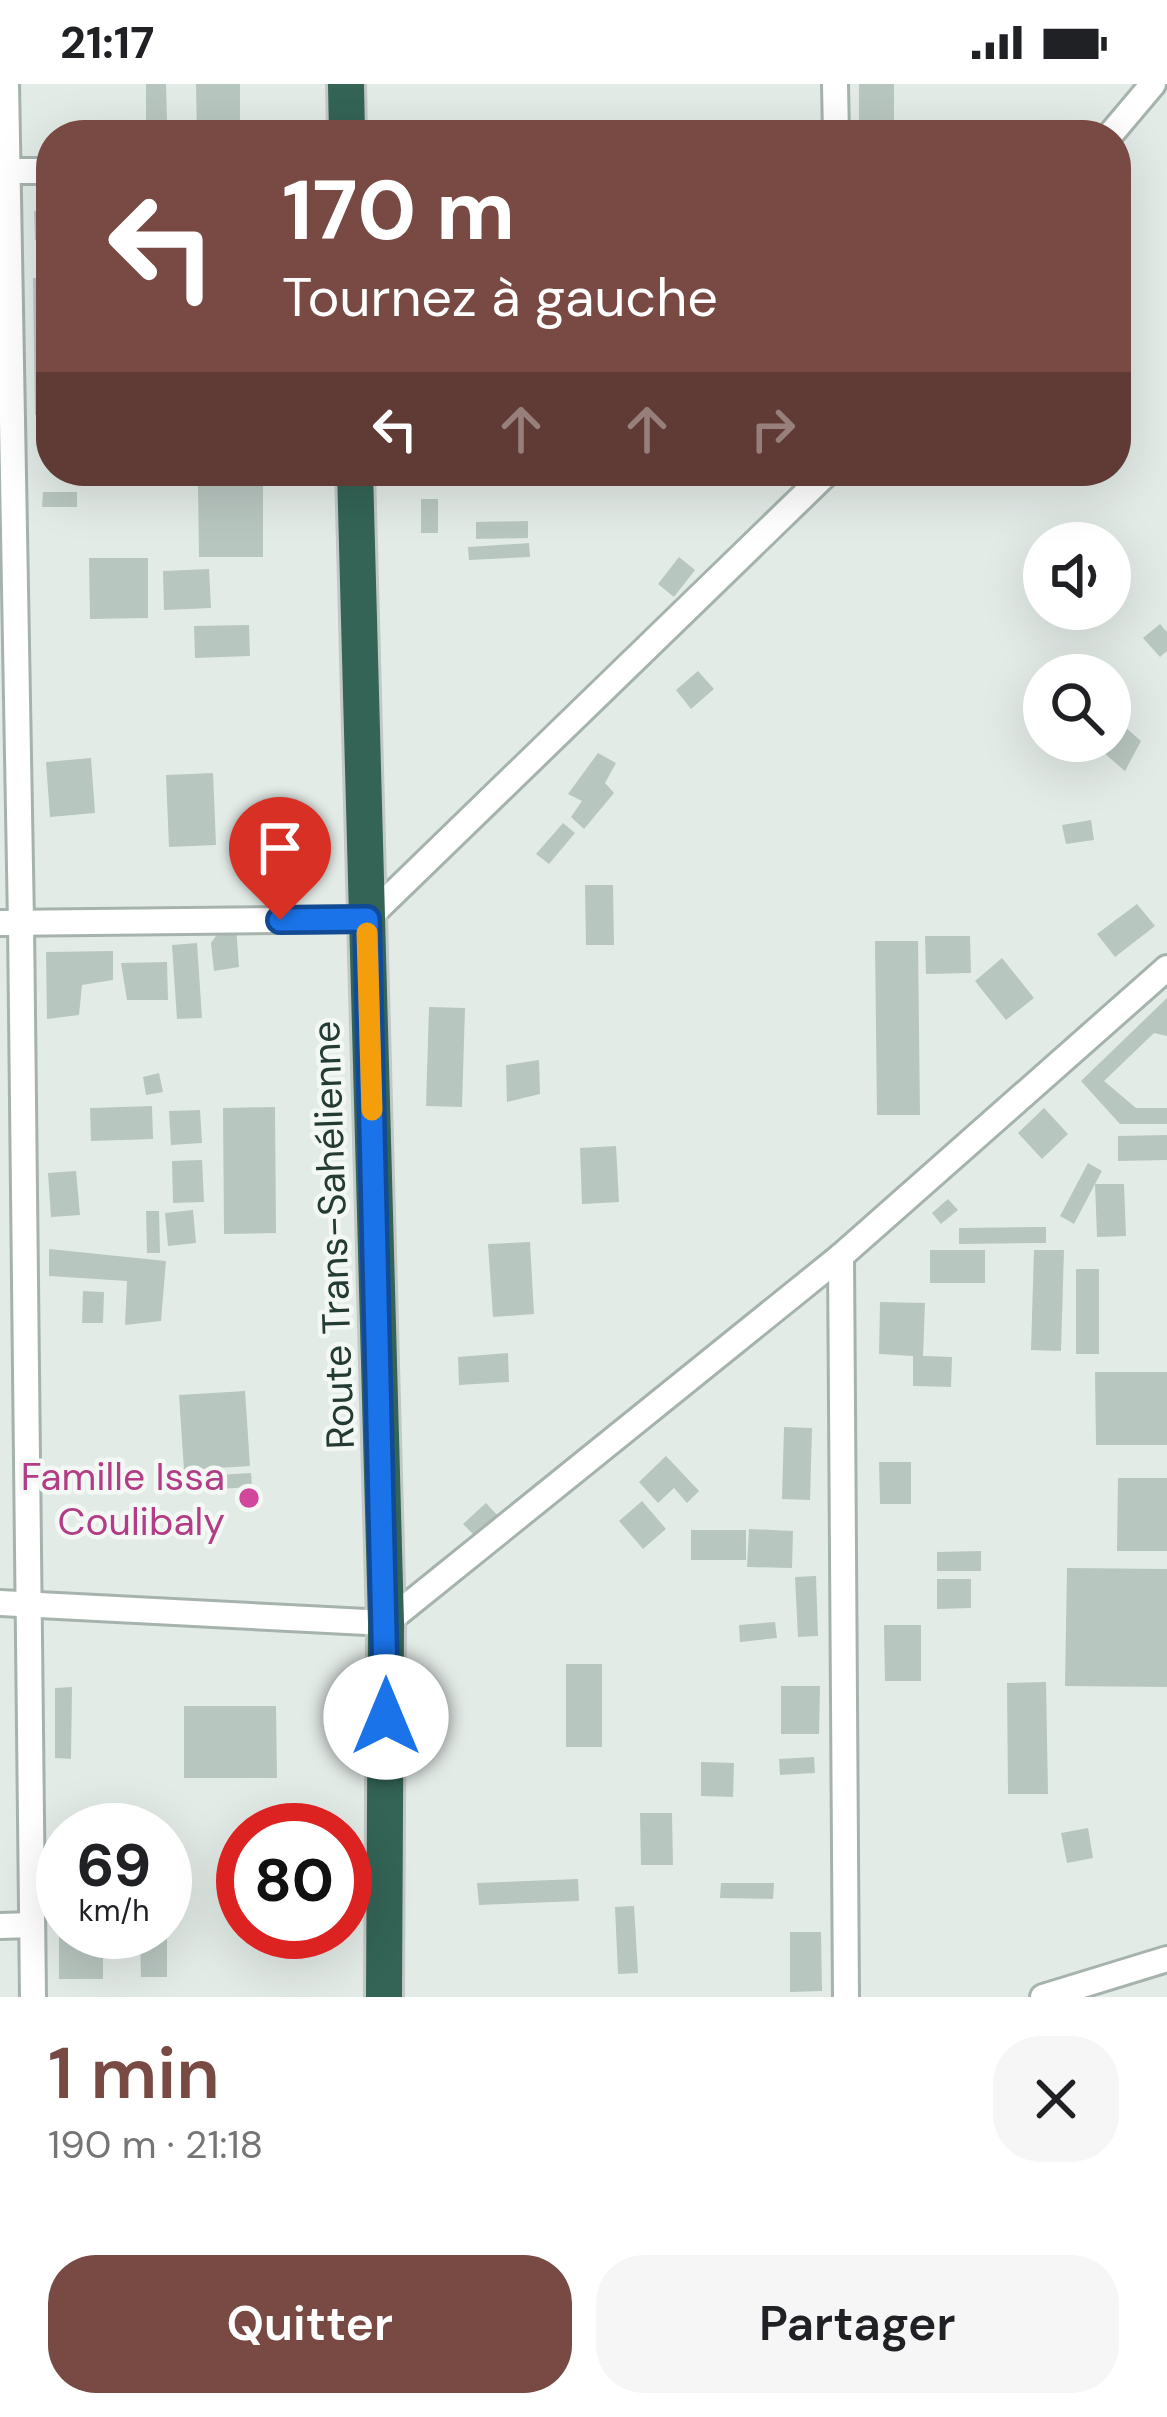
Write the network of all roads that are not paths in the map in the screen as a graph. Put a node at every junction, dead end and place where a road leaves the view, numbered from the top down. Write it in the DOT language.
graph roads {
  1 [pos="6,84"];
  2 [pos="346,84"];
  3 [pos="835,84"];
  4 [pos="1153,84"];
  5 [pos="347,120"];
  6 [pos="836,120"];
  7 [pos="1123,120"];
  8 [pos="7,171"];
  9 [pos="36,171"];
  10 [pos="355,486"];
  11 [pos="814,486"];
  12 [pos="367,919"];
  13 [pos="11,923"];
  14 [pos="1167,968"];
  15 [pos="841,1256"];
  16 [pos="11,1261"];
  17 [pos="0,1603"];
  18 [pos="27,1603"];
  19 [pos="386,1623"];
  20 [pos="32,1925"];
  21 [pos="0,1926"];
  22 [pos="1167,1958"];
  23 [pos="33,1997"];
  24 [pos="384,1997"];
  25 [pos="846,1997"];
  26 [pos="1043,1997"];
  1 -- 8 [label="street"];
  2 -- 5 [label="highway"];
  3 -- 6 [label="street"];
  4 -- 7 [label="street"];
  8 -- 9 [label="street"];
  8 -- 13 [label="street"];
  10 -- 12 [label="highway, Route Trans-Sahélienne"];
  11 -- 12 [label="street"];
  12 -- 13 [label="street"];
  12 -- 19 [label="highway, Route Trans-Sahélienne"];
  13 -- 16 [label="street"];
  14 -- 15 [label="street"];
  15 -- 19 [label="street"];
  15 -- 25 [label="street"];
  16 -- 18 [label="street"];
  17 -- 18 [label="street"];
  18 -- 19 [label="street"];
  18 -- 20 [label="street"];
  19 -- 24 [label="highway, Route Trans-Sahélienne"];
  20 -- 21 [label="street"];
  20 -- 23 [label="street"];
  22 -- 26 [label="street"];
}
